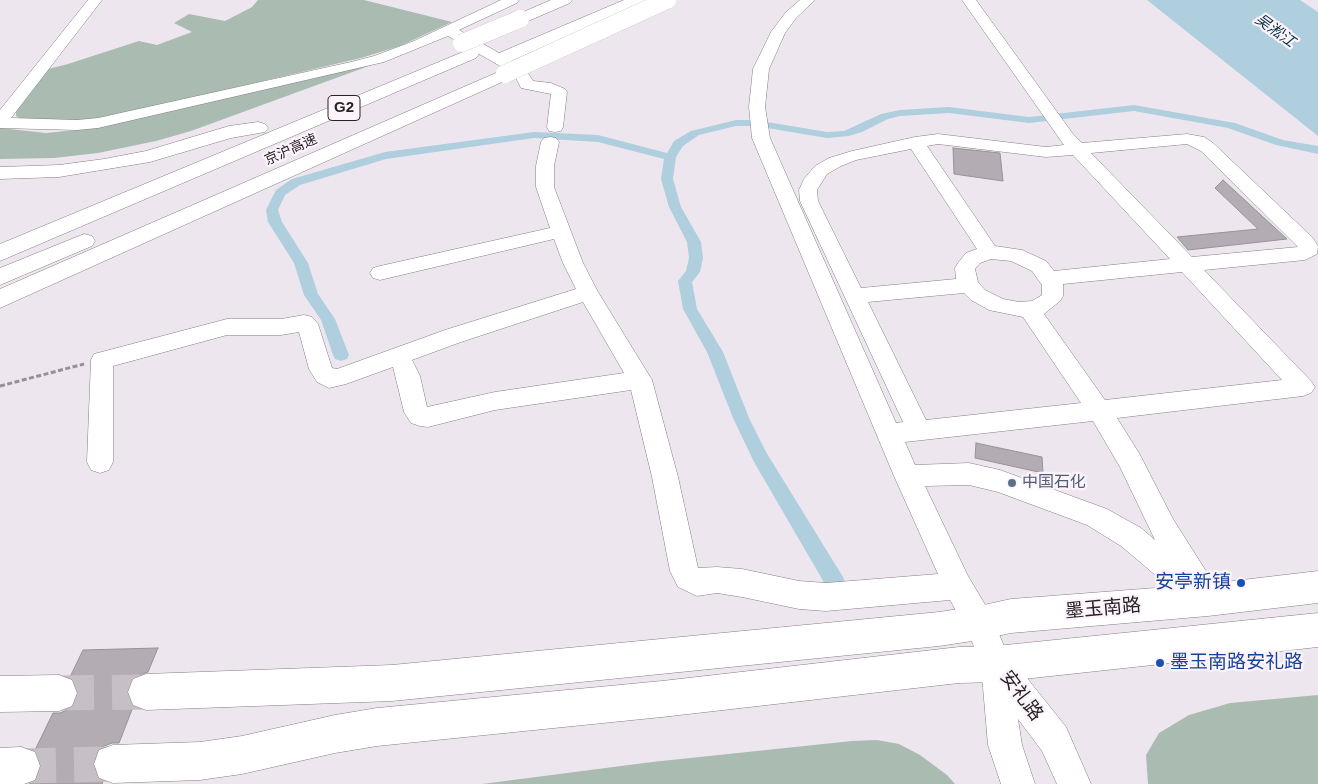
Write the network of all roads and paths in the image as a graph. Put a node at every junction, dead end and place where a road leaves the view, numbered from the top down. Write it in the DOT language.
graph roads {
  1 [pos="95,0"];
  2 [pos="512,0"];
  3 [pos="564,0"];
  4 [pos="598,0"];
  5 [pos="637,0"];
  6 [pos="667,0"];
  7 [pos="808,0"];
  8 [pos="969,0"];
  9 [pos="449,30"];
  10 [pos="486,56"];
  11 [pos="0,122"];
  12 [pos="258,128"];
  13 [pos="916,142"];
  14 [pos="1078,149"];
  15 [pos="0,173"];
  16 [pos="561,231"];
  17 [pos="0,235"];
  18 [pos="989,252"];
  19 [pos="0,253"];
  20 [pos="1186,264"];
  21 [pos="380,273"];
  22 [pos="0,278"];
  23 [pos="1050,278"];
  24 [pos="969,285"];
  25 [pos="588,293"];
  26 [pos="855,296"];
  27 [pos="0,299"];
  28 [pos="1029,310"];
  29 [pos="399,355"];
  30 [pos="102,360"];
  31 [pos="640,380"];
  32 [pos="0,386"];
  33 [pos="1099,410"];
  34 [pos="919,430"];
  35 [pos="889,434"];
  36 [pos="100,462"];
  37 [pos="907,476"];
  38 [pos="958,586"];
  39 [pos="1318,587"];
  40 [pos="1208,600"];
  41 [pos="979,623"];
  42 [pos="1318,630"];
  43 [pos="996,664"];
  44 [pos="146,692"];
  45 [pos="59,693"];
  46 [pos="0,694"];
  47 [pos="113,764"];
  48 [pos="1018,784"];
  49 [pos="1074,784"];
  1 -- 11 [label="street"];
  2 -- 9 [label="street"];
  3 -- 10 [label="main road, bridge"];
  4 -- 10 [label="main road, 京沪高速 / G2"];
  5 -- 10 [label="main road, 京沪高速 / G2"];
  6 -- 10 [label="main road, bridge"];
  7 -- 35 [label="street"];
  8 -- 14 [label="street"];
  9 -- 11 [label="street"];
  9 -- 16 [label="street"];
  10 -- 12 [label="main road"];
  10 -- 19 [label="main road, 京沪高速 / G2"];
  10 -- 22 [label="main road, 京沪高速 / G2"];
  10 -- 27 [label="main road"];
  12 -- 15 [label="main road"];
  12 -- 17 [label="main road"];
  13 -- 14 [label="street"];
  13 -- 18 [label="street"];
  13 -- 26 [label="street"];
  14 -- 20 [label="street"];
  14 -- 20 [label="street"];
  16 -- 21 [label="street"];
  16 -- 25 [label="street"];
  18 -- 23 [label="street"];
  18 -- 24 [label="street"];
  20 -- 23 [label="street"];
  20 -- 33 [label="street"];
  23 -- 28 [label="street"];
  24 -- 26 [label="street"];
  24 -- 28 [label="street"];
  25 -- 29 [label="street"];
  25 -- 31 [label="street"];
  26 -- 34 [label="street"];
  28 -- 33 [label="street"];
  29 -- 30 [label="street"];
  29 -- 31 [label="street"];
  30 -- 32 [label="path"];
  30 -- 36 [label="street"];
  31 -- 38 [label="street"];
  33 -- 34 [label="street"];
  33 -- 40 [label="street"];
  34 -- 35 [label="street"];
  35 -- 37 [label="street"];
  37 -- 38 [label="street"];
  37 -- 40 [label="street"];
  38 -- 41 [label="street"];
  39 -- 40 [label="main road, 墨玉南路"];
  40 -- 41 [label="main road, 墨玉南路"];
  41 -- 43 [label="street"];
  41 -- 44 [label="main road, 墨玉南路"];
  42 -- 43 [label="main road"];
  43 -- 47 [label="main road"];
  43 -- 48 [label="street, 安礼路"];
  43 -- 49 [label="street, 安礼路"];
  45 -- 46 [label="main road"];
}
